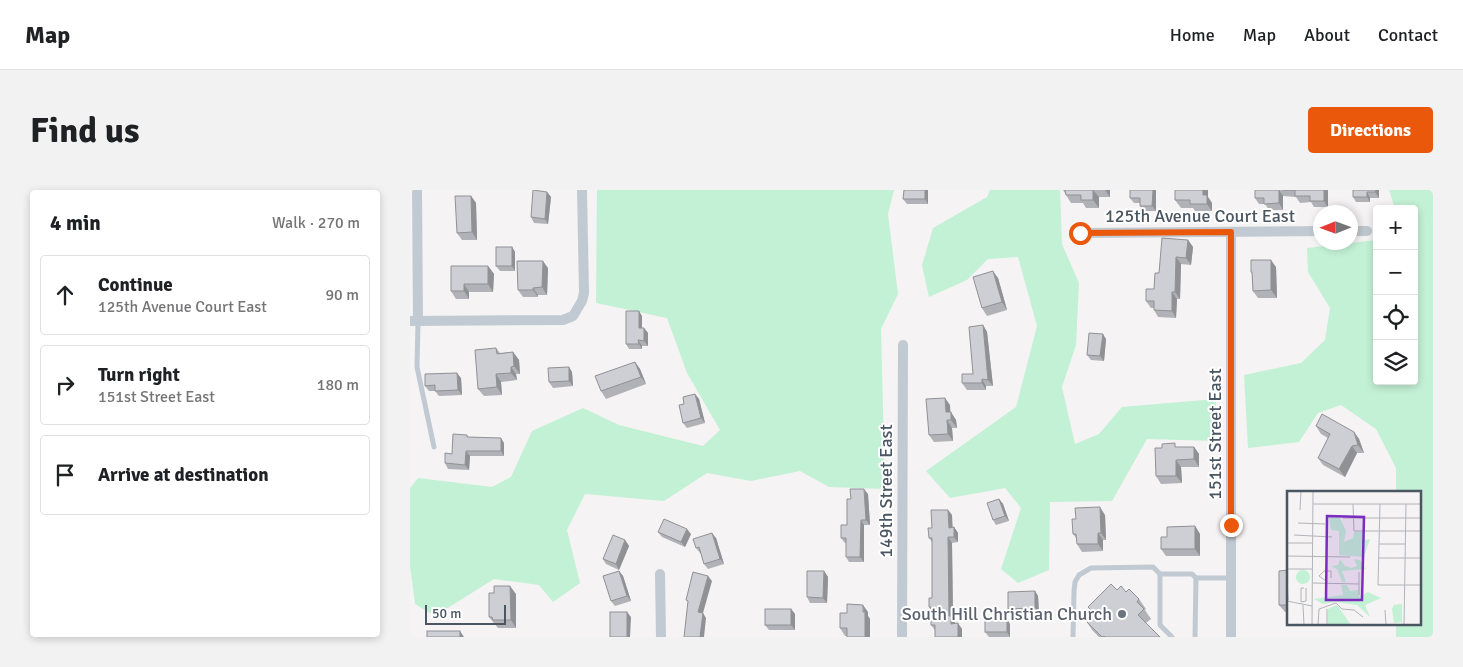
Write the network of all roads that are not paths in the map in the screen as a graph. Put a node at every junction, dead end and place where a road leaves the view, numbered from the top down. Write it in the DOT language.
graph roads {
  1 [pos="417,190"];
  2 [pos="582,190"];
  3 [pos="1313,231"];
  4 [pos="1358,231"];
  5 [pos="1368,231"];
  6 [pos="1231,232"];
  7 [pos="1080,233"];
  8 [pos="414,321"];
  9 [pos="903,345"];
  10 [pos="434,446"];
  11 [pos="660,574"];
  12 [pos="1160,574"];
  13 [pos="1196,578"];
  14 [pos="1231,578"];
  15 [pos="661,637"];
  16 [pos="902,637"];
  17 [pos="1073,637"];
  18 [pos="1172,637"];
  19 [pos="1195,637"];
  20 [pos="1231,637"];
  1 -- 8 [label="street"];
  2 -- 8 [label="street"];
  3 -- 6 [label="street, 125th Avenue Court East"];
  4 -- 5 [label="street"];
  6 -- 7 [label="street, 125th Avenue Court East"];
  6 -- 14 [label="street, 151st Street East"];
  8 -- 10 [label="lane"];
  9 -- 16 [label="street, 149th Street East"];
  11 -- 15 [label="street"];
  12 -- 13 [label="lane"];
  12 -- 17 [label="lane"];
  12 -- 18 [label="lane"];
  13 -- 14 [label="lane"];
  13 -- 19 [label="lane"];
  14 -- 20 [label="street, 151st Street East"];
}
